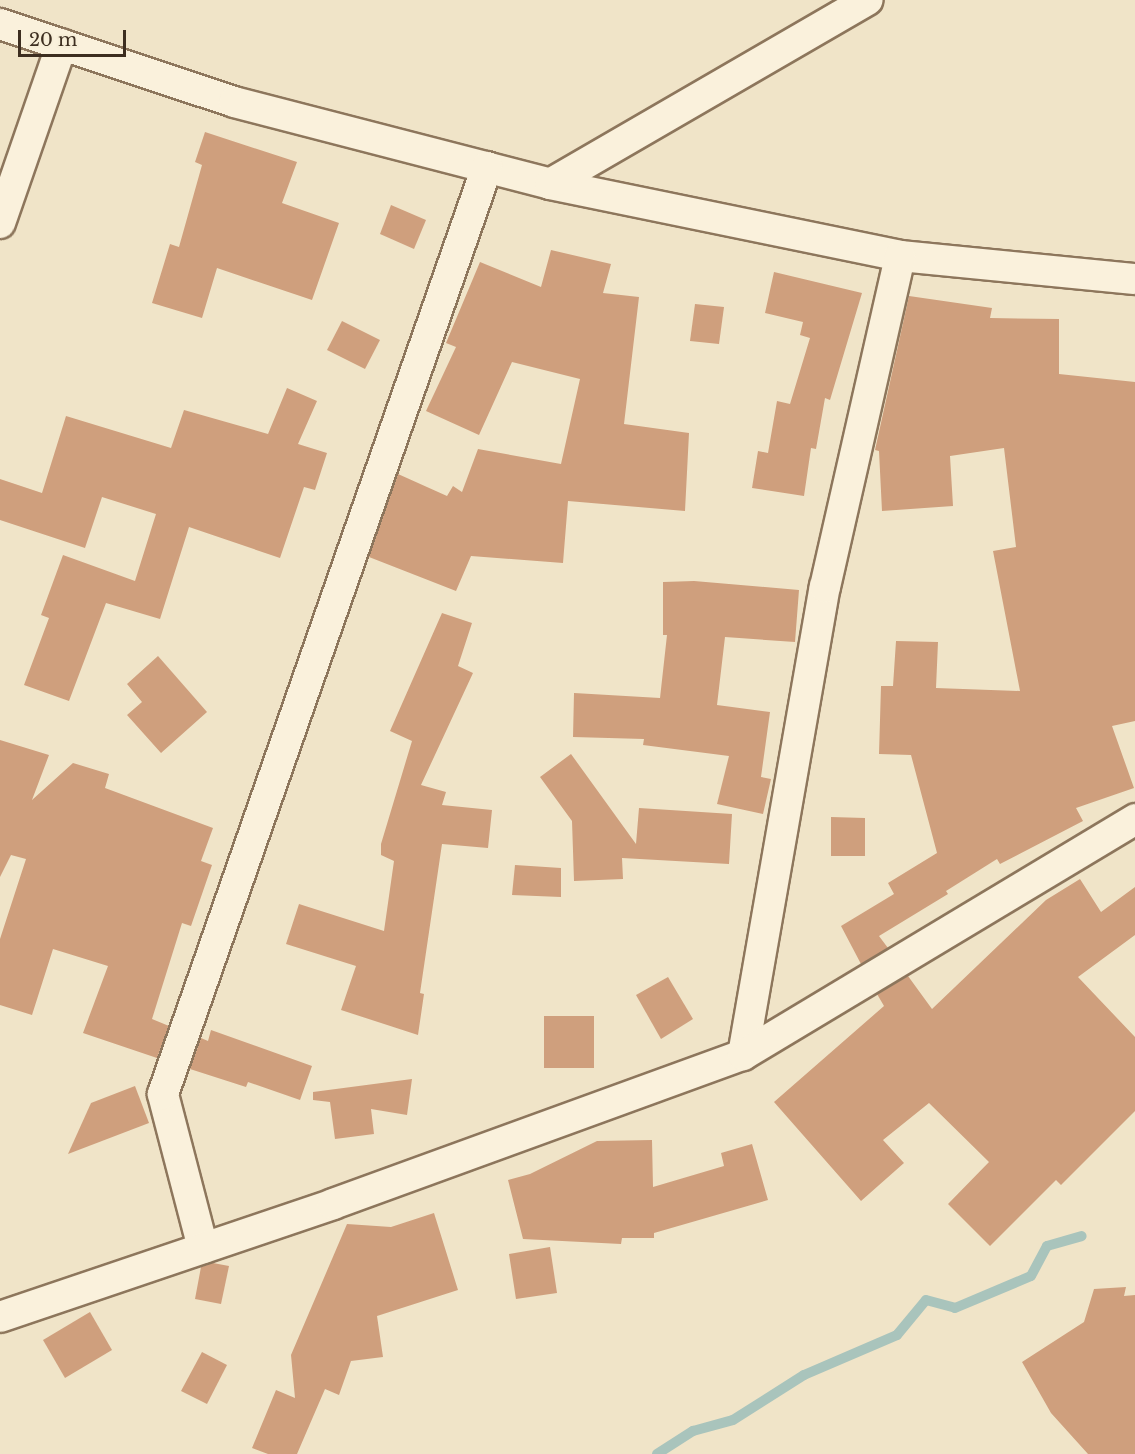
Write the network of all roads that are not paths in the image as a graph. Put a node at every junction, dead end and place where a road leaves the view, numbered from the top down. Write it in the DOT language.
graph roads {
  1 [pos="868,0"];
  2 [pos="0,24"];
  3 [pos="62,44"];
  4 [pos="487,167"];
  5 [pos="550,184"];
  6 [pos="0,223"];
  7 [pos="900,256"];
  8 [pos="1135,279"];
  9 [pos="1135,819"];
  10 [pos="743,1055"];
  11 [pos="203,1248"];
  12 [pos="0,1317"];
  1 -- 5 [label="street"];
  2 -- 3 [label="street"];
  3 -- 4 [label="street"];
  3 -- 6 [label="street"];
  4 -- 5 [label="street"];
  4 -- 11 [label="street"];
  5 -- 7 [label="street"];
  7 -- 8 [label="street"];
  7 -- 10 [label="street"];
  9 -- 10 [label="street"];
  10 -- 11 [label="street"];
  11 -- 12 [label="street"];
}
